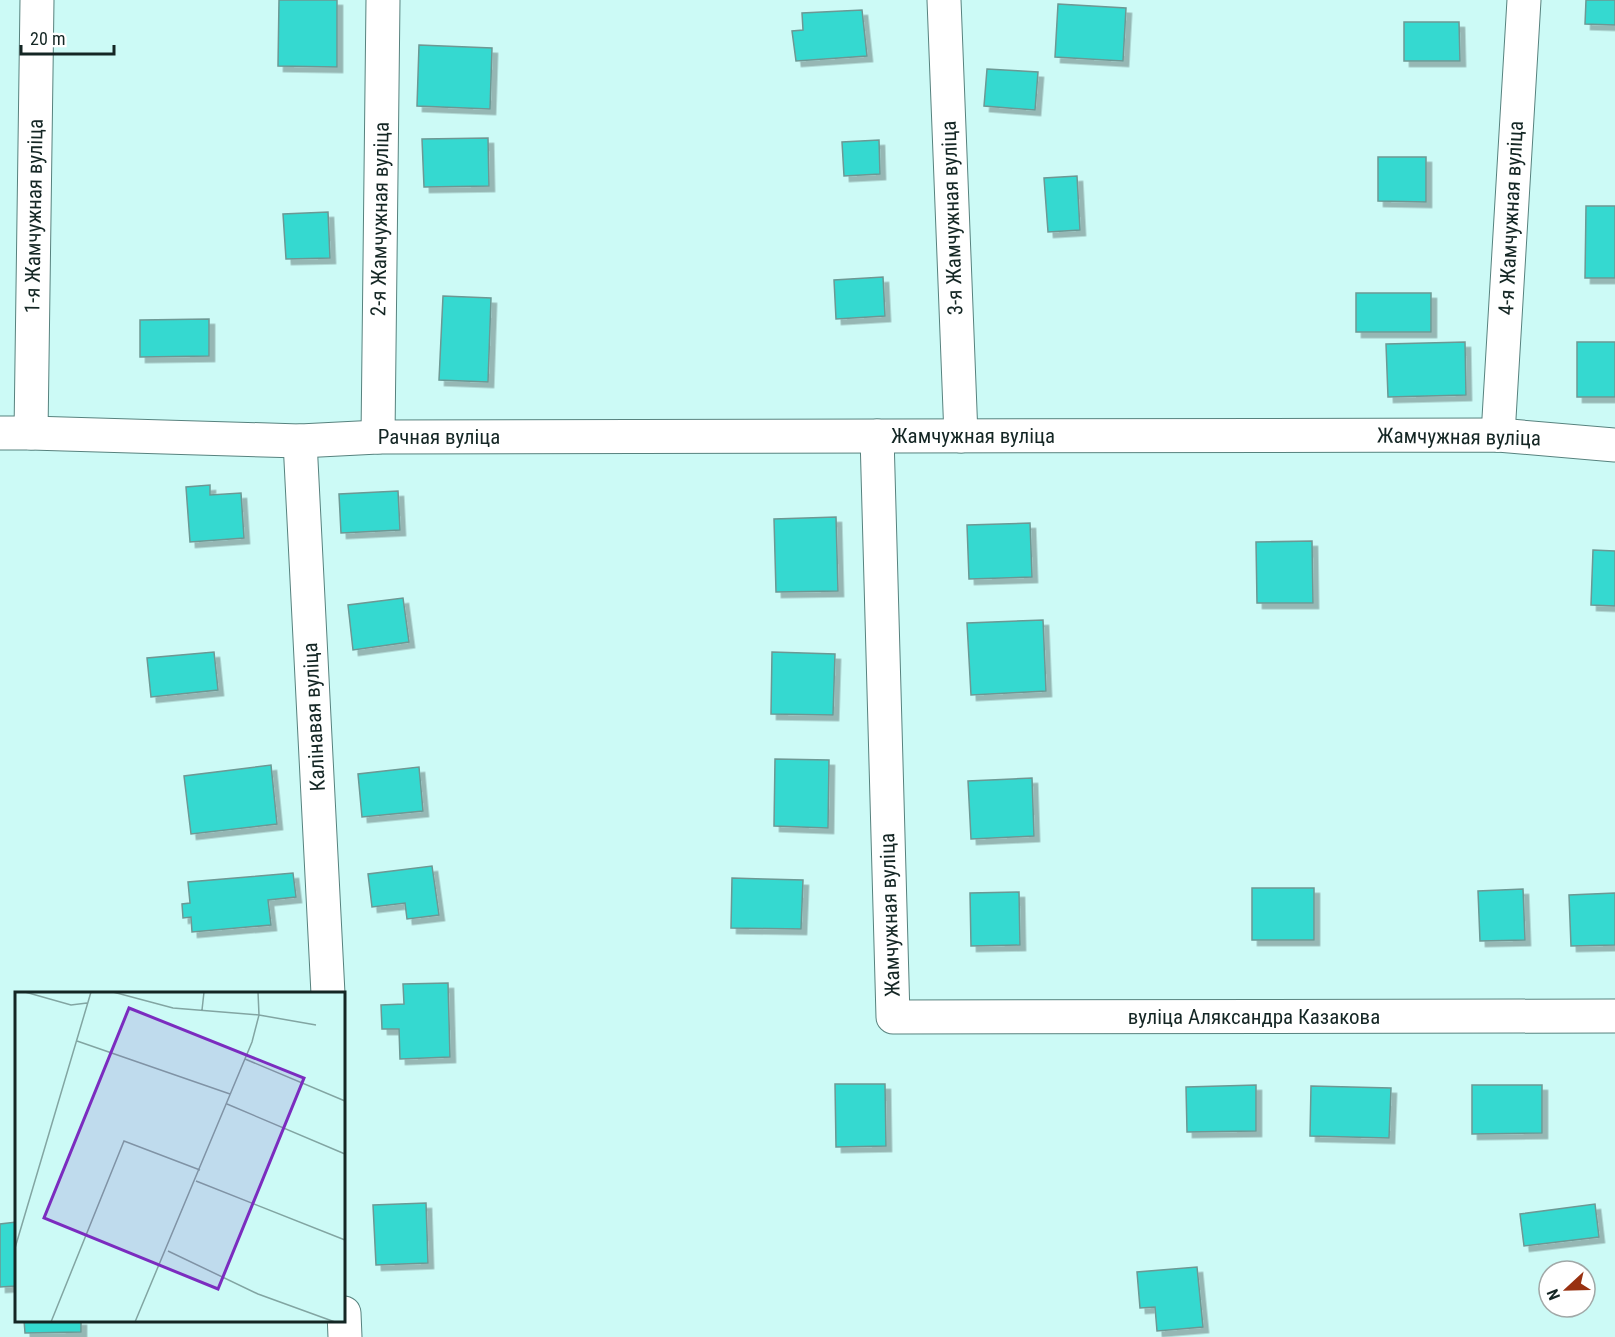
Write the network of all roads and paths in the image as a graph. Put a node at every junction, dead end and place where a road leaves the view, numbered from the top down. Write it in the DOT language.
graph roads {
  1 [pos="37,0"];
  2 [pos="383,0"];
  3 [pos="944,0"];
  4 [pos="1524,0"];
  5 [pos="16,433"];
  6 [pos="1498,435"];
  7 [pos="877,436"];
  8 [pos="961,436"];
  9 [pos="378,437"];
  10 [pos="300,441"];
  11 [pos="1615,445"];
  12 [pos="328,992"];
  13 [pos="1615,1016"];
  14 [pos="893,1017"];
  15 [pos="344,1322"];
  16 [pos="345,1337"];
  1 -- 5 [label="street, 1-я Жамчужная вуліца"];
  2 -- 9 [label="street, 2-я Жамчужная вуліца"];
  3 -- 8 [label="street, 3-я Жамчужная вуліца"];
  4 -- 6 [label="street, 4-я Жамчужная вуліца"];
  5 -- 10 [label="street, Рачная вуліца"];
  6 -- 8 [label="street, Жамчужная вуліца"];
  6 -- 11 [label="street, Жамчужная вуліца"];
  7 -- 8 [label="street, Жамчужная вуліца"];
  7 -- 9 [label="street, Рачная вуліца"];
  7 -- 14 [label="street, Жамчужная вуліца"];
  9 -- 10 [label="street, Рачная вуліца"];
  10 -- 12 [label="street, Калінавая вуліца"];
  13 -- 14 [label="street, вуліца Аляксандра Казакова"];
  15 -- 16 [label="street"];
}
